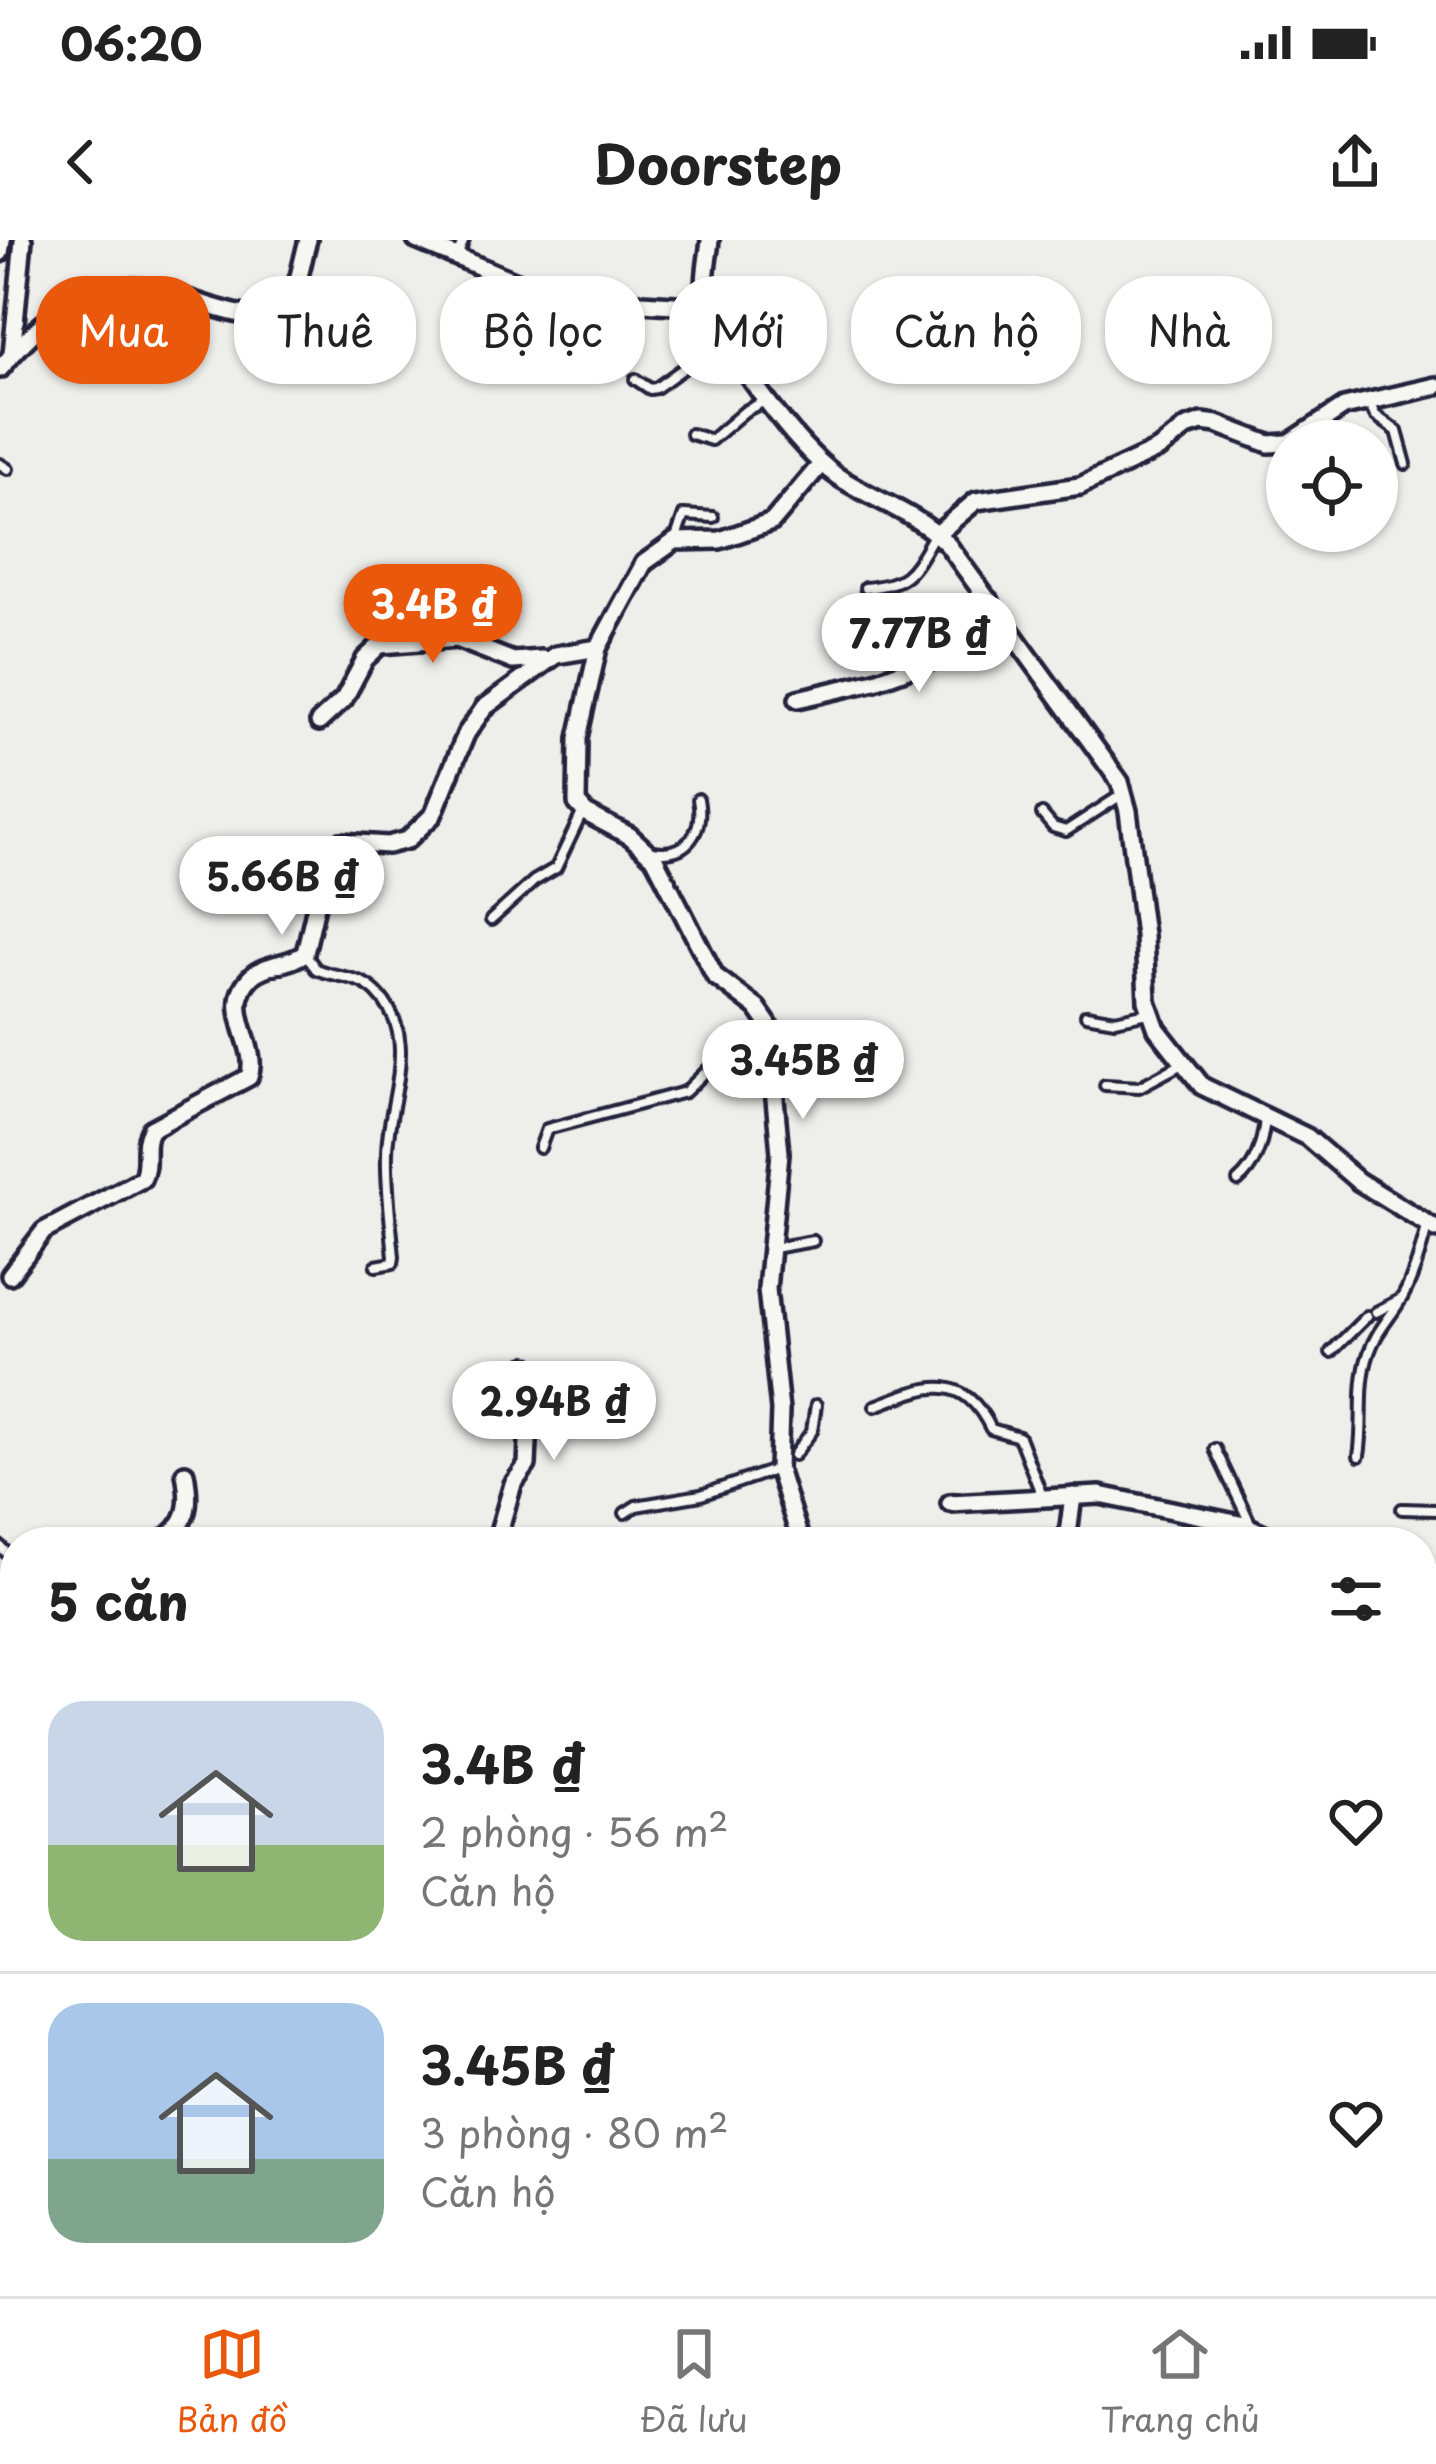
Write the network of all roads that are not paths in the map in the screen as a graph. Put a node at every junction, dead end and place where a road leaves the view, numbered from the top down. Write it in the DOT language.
graph roads {
  1 [pos="2,240"];
  2 [pos="23,240"];
  3 [pos="308,240"];
  4 [pos="416,240"];
  5 [pos="464,240"];
  6 [pos="710,240"];
  7 [pos="0,253"];
  8 [pos="456,258"];
  9 [pos="706,276"];
  10 [pos="669,305"];
  11 [pos="12,354"];
  12 [pos="0,369"];
  13 [pos="756,384"];
  14 [pos="1436,386"];
  15 [pos="766,401"];
  16 [pos="1369,401"];
  17 [pos="1319,420"];
  18 [pos="691,434"];
  19 [pos="1266,443"];
  20 [pos="821,464"];
  21 [pos="1406,464"];
  22 [pos="712,517"];
  23 [pos="936,533"];
  24 [pos="675,541"];
  25 [pos="865,588"];
  26 [pos="990,601"];
  27 [pos="598,648"];
  28 [pos="556,655"];
  29 [pos="798,699"];
  30 [pos="319,722"];
  31 [pos="1123,794"];
  32 [pos="698,799"];
  33 [pos="583,811"];
  34 [pos="1042,814"];
  35 [pos="645,850"];
  36 [pos="491,920"];
  37 [pos="305,953"];
  38 [pos="1150,1012"];
  39 [pos="1087,1016"];
  40 [pos="772,1061"];
  41 [pos="1183,1064"];
  42 [pos="1105,1085"];
  43 [pos="1265,1117"];
  44 [pos="540,1148"];
  45 [pos="1238,1181"];
  46 [pos="1432,1227"];
  47 [pos="813,1241"];
  48 [pos="768,1249"];
  49 [pos="376,1266"];
  50 [pos="10,1275"];
  51 [pos="1401,1299"];
  52 [pos="1331,1352"];
  53 [pos="526,1366"];
  54 [pos="816,1405"];
  55 [pos="875,1406"];
  56 [pos="1216,1449"];
  57 [pos="794,1455"];
  58 [pos="1359,1456"];
  59 [pos="782,1466"];
  60 [pos="185,1473"];
  61 [pos="1073,1496"];
  62 [pos="1042,1497"];
  63 [pos="950,1502"];
  64 [pos="1402,1509"];
  65 [pos="1436,1510"];
  66 [pos="625,1514"];
  67 [pos="180,1527"];
  68 [pos="500,1527"];
  69 [pos="797,1527"];
  70 [pos="1069,1527"];
  71 [pos="1249,1527"];
  72 [pos="1253,1527"];
  1 -- 7 [label="street"];
  2 -- 11 [label="street"];
  3 -- 11 [label="street"];
  4 -- 8 [label="street"];
  5 -- 8 [label="lane"];
  6 -- 9 [label="street"];
  8 -- 10 [label="street"];
  11 -- 12 [label="street"];
  13 -- 15 [label="street"];
  14 -- 16 [label="street"];
  15 -- 18 [label="lane"];
  15 -- 20 [label="street"];
  16 -- 17 [label="street"];
  16 -- 21 [label="lane"];
  19 -- 23 [label="street"];
  20 -- 23 [label="street"];
  20 -- 24 [label="street"];
  22 -- 24 [label="lane"];
  23 -- 25 [label="lane"];
  23 -- 26 [label="street"];
  24 -- 27 [label="street"];
  26 -- 29 [label="street"];
  26 -- 31 [label="street"];
  27 -- 28 [label="street"];
  27 -- 33 [label="street"];
  28 -- 30 [label="street"];
  28 -- 37 [label="street"];
  31 -- 34 [label="lane"];
  31 -- 38 [label="street"];
  32 -- 35 [label="lane"];
  33 -- 35 [label="street"];
  33 -- 36 [label="lane"];
  35 -- 40 [label="street"];
  37 -- 49 [label="lane"];
  37 -- 50 [label="street"];
  38 -- 39 [label="lane"];
  38 -- 41 [label="street"];
  40 -- 44 [label="lane"];
  40 -- 48 [label="street"];
  41 -- 42 [label="lane"];
  41 -- 43 [label="street"];
  43 -- 45 [label="lane"];
  43 -- 46 [label="street"];
  46 -- 51 [label="lane"];
  47 -- 48 [label="lane"];
  48 -- 59 [label="street"];
  51 -- 52 [label="lane"];
  51 -- 58 [label="lane"];
  53 -- 68 [label="street"];
  54 -- 57 [label="lane"];
  55 -- 62 [label="lane"];
  56 -- 72 [label="lane"];
  59 -- 66 [label="lane"];
  59 -- 69 [label="street"];
  60 -- 67 [label="street"];
  61 -- 62 [label="street"];
  61 -- 70 [label="street"];
  61 -- 71 [label="street"];
  62 -- 63 [label="street"];
  64 -- 65 [label="lane"];
}
